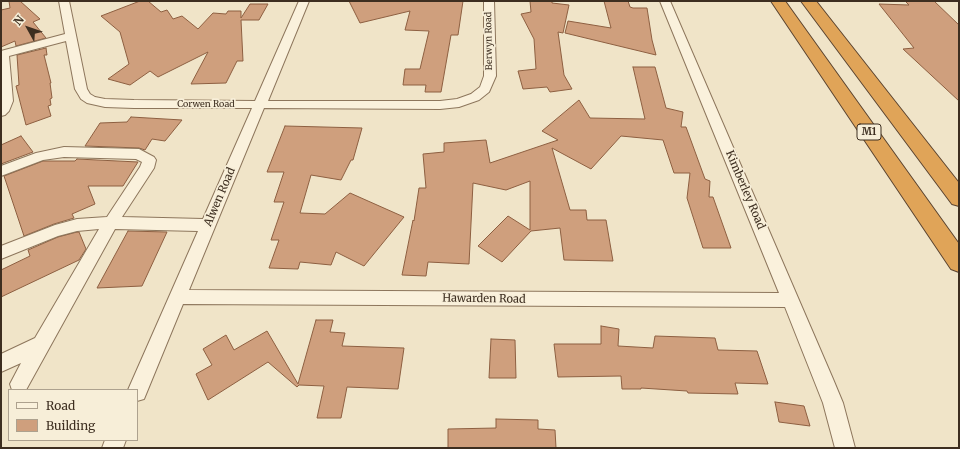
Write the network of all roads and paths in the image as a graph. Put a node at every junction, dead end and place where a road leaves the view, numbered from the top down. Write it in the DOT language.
graph roads {
  1 [pos="64,1"];
  2 [pos="304,1"];
  3 [pos="489,1"];
  4 [pos="665,1"];
  5 [pos="778,1"];
  6 [pos="808,1"];
  7 [pos="71,36"];
  8 [pos="2,55"];
  9 [pos="259,105"];
  10 [pos="427,105"];
  11 [pos="1,112"];
  12 [pos="1,171"];
  13 [pos="959,198"];
  14 [pos="111,223"];
  15 [pos="209,225"];
  16 [pos="1,253"];
  17 [pos="959,262"];
  18 [pos="178,297"];
  19 [pos="791,300"];
  20 [pos="42,344"];
  21 [pos="1,362"];
  22 [pos="19,384"];
  23 [pos="138,390"];
  24 [pos="845,448"];
  1 -- 7 [label="street, Corwen Road"];
  2 -- 9 [label="street, Alwen Road"];
  3 -- 10 [label="street, Berwyn Road"];
  4 -- 19 [label="street, Kimberley Road"];
  5 -- 17 [label="highway, M1"];
  6 -- 13 [label="highway"];
  7 -- 8 [label="street"];
  7 -- 9 [label="street, Corwen Road"];
  8 -- 11 [label="street"];
  9 -- 10 [label="street, Corwen Road"];
  9 -- 15 [label="street, Alwen Road"];
  12 -- 14 [label="street"];
  14 -- 15 [label="street"];
  14 -- 16 [label="street"];
  14 -- 20 [label="street"];
  15 -- 18 [label="street, Alwen Road"];
  18 -- 19 [label="street, Hawarden Road"];
  18 -- 23 [label="street, Alwen Road"];
  19 -- 24 [label="street, Kimberley Road"];
  20 -- 21 [label="street"];
  20 -- 22 [label="street"];
}
